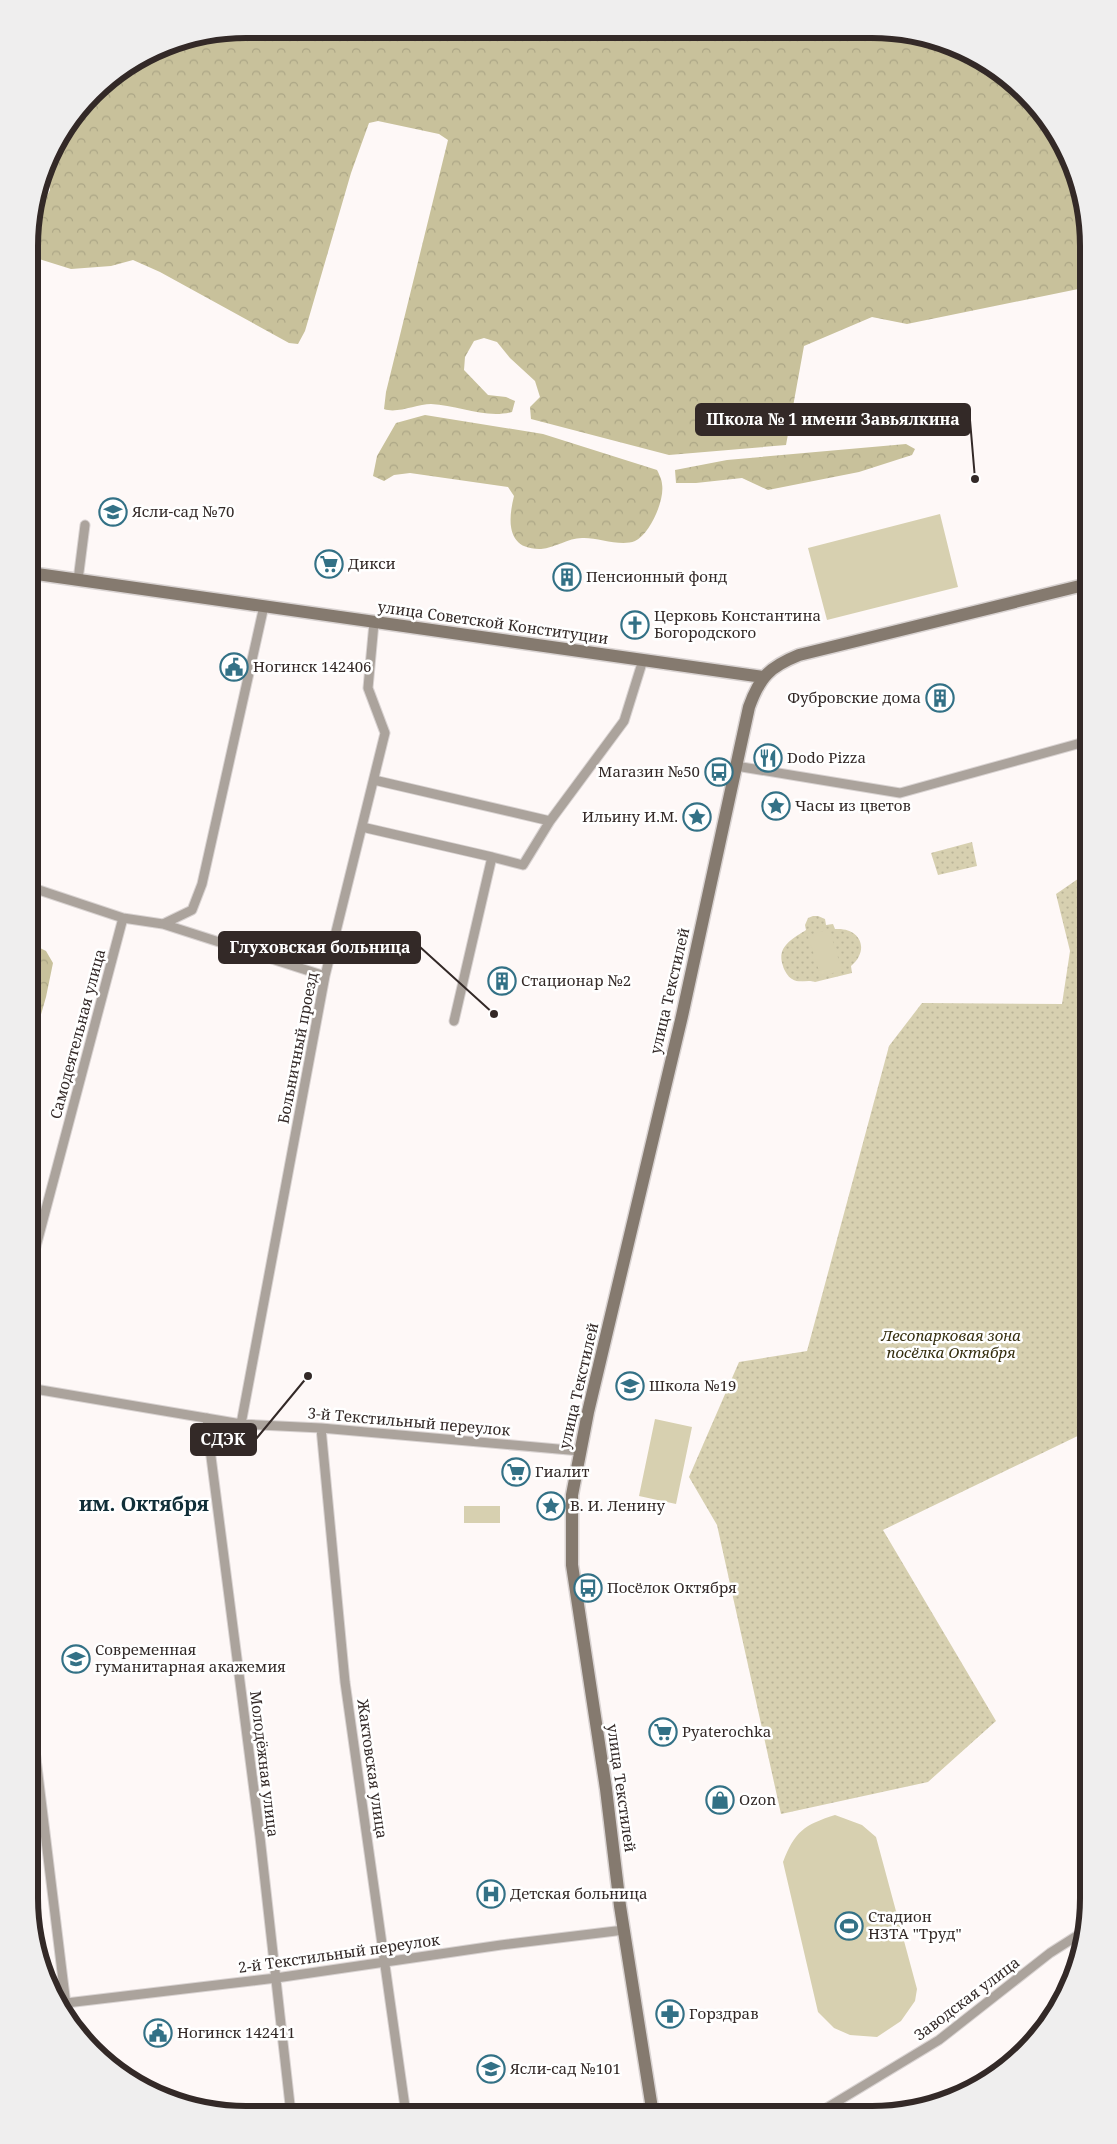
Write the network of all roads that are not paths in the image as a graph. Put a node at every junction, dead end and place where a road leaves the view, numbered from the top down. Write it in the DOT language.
graph roads {
  1 [pos="85,525"];
  2 [pos="38,574"];
  3 [pos="78,580"];
  4 [pos="1080,586"];
  5 [pos="264,606"];
  6 [pos="374,623"];
  7 [pos="643,660"];
  8 [pos="763,677"];
  9 [pos="1080,743"];
  10 [pos="736,766"];
  11 [pos="374,780"];
  12 [pos="550,821"];
  13 [pos="362,827"];
  14 [pos="492,857"];
  15 [pos="38,890"];
  16 [pos="123,918"];
  17 [pos="162,924"];
  18 [pos="325,976"];
  19 [pos="454,1021"];
  20 [pos="38,1239"];
  21 [pos="38,1390"];
  22 [pos="208,1418"];
  23 [pos="241,1424"];
  24 [pos="321,1428"];
  25 [pos="580,1451"];
  26 [pos="38,1784"];
  27 [pos="624,1930"];
  28 [pos="1075,1937"];
  29 [pos="386,1963"];
  30 [pos="276,1978"];
  31 [pos="61,1994"];
  32 [pos="66,2004"];
  33 [pos="290,2106"];
  34 [pos="405,2106"];
  35 [pos="652,2106"];
  36 [pos="830,2106"];
  1 -- 3 [label="street"];
  2 -- 3 [label="street, улица Советской Конституции"];
  3 -- 5 [label="street, улица Советской Конституции"];
  4 -- 8 [label="street"];
  5 -- 6 [label="street, улица Советской Конституции"];
  5 -- 17 [label="street"];
  6 -- 7 [label="street, улица Советской Конституции"];
  6 -- 11 [label="street, Больничный проезд"];
  7 -- 8 [label="street, улица Советской Конституции"];
  7 -- 12 [label="street"];
  8 -- 10 [label="street, улица Текстилей"];
  9 -- 10 [label="street"];
  10 -- 25 [label="street, улица Текстилей"];
  11 -- 12 [label="street"];
  11 -- 13 [label="street, Больничный проезд"];
  12 -- 14 [label="street"];
  13 -- 14 [label="street"];
  13 -- 18 [label="street, Больничный проезд"];
  14 -- 19 [label="street"];
  15 -- 16 [label="street"];
  16 -- 17 [label="street"];
  16 -- 20 [label="street, Самодеятельная улица"];
  17 -- 18 [label="street"];
  18 -- 23 [label="street, Больничный проезд"];
  21 -- 22 [label="street, 3-й Текстильный переулок"];
  22 -- 23 [label="street, 3-й Текстильный переулок"];
  22 -- 30 [label="street, Молодёжная улица"];
  23 -- 24 [label="street, 3-й Текстильный переулок"];
  24 -- 25 [label="street, 3-й Текстильный переулок"];
  24 -- 29 [label="street, Жактовская улица"];
  25 -- 27 [label="street, улица Текстилей"];
  26 -- 31 [label="street"];
  27 -- 29 [label="street, 2-й Текстильный переулок"];
  27 -- 35 [label="street, улица Текстилей"];
  28 -- 36 [label="street, Заводская улица"];
  29 -- 30 [label="street, 2-й Текстильный переулок"];
  29 -- 34 [label="street, Жактовская улица"];
  30 -- 32 [label="street, 2-й Текстильный переулок"];
  30 -- 33 [label="street, Молодёжная улица"];
}
